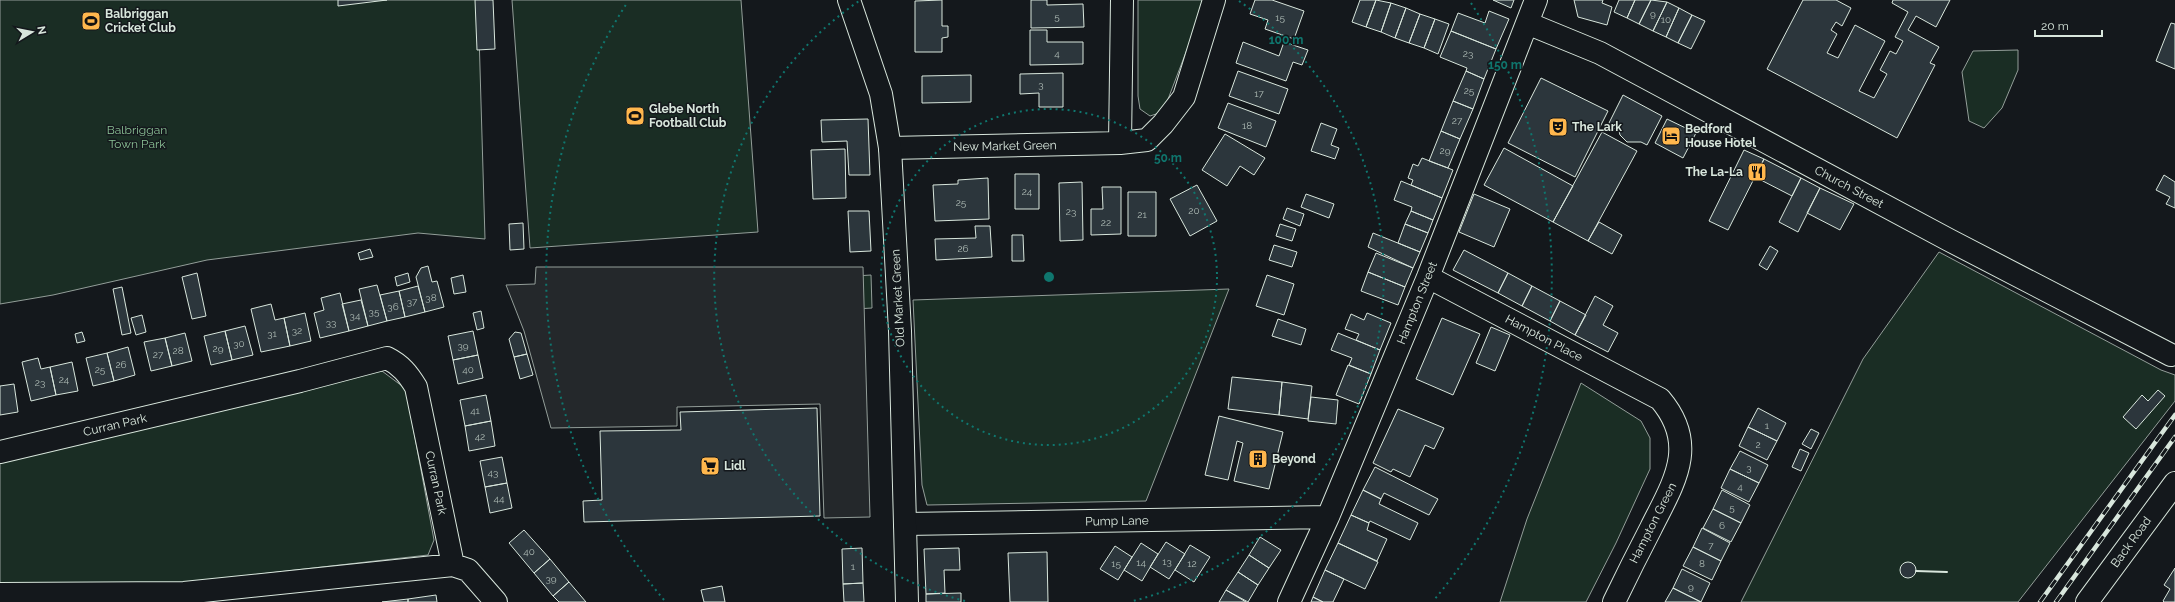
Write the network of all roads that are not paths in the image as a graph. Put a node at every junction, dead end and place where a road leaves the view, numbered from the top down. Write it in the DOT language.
graph roads {
  1 [pos="849,0"];
  2 [pos="1122,0"];
  3 [pos="1214,0"];
  4 [pos="1536,0"];
  5 [pos="1527,23"];
  6 [pos="1120,143"];
  7 [pos="890,148"];
  8 [pos="1428,277"];
  9 [pos="2171,355"];
  10 [pos="1660,399"];
  11 [pos="0,452"];
  12 [pos="2175,483"];
  13 [pos="1328,517"];
  14 [pos="905,524"];
  15 [pos="453,566"];
  16 [pos="0,594"];
  17 [pos="184,598"];
  18 [pos="496,602"];
  19 [pos="907,602"];
  20 [pos="1289,602"];
  21 [pos="1614,602"];
  22 [pos="2087,602"];
  1 -- 7 [label="street, Old Market Green"];
  2 -- 6 [label="street"];
  3 -- 6 [label="street, New Market Green"];
  4 -- 5 [label="street, Hampton Street"];
  5 -- 8 [label="street, Hampton Street"];
  5 -- 9 [label="street, Church Street"];
  6 -- 7 [label="street, New Market Green"];
  7 -- 14 [label="street, Old Market Green"];
  8 -- 10 [label="street, Hampton Place"];
  8 -- 13 [label="street, Hampton Street"];
  10 -- 21 [label="street, Hampton Green"];
  11 -- 15 [label="street, Curran Park"];
  12 -- 22 [label="street, Back Road"];
  13 -- 14 [label="street, Pump Lane"];
  13 -- 20 [label="street, Hampton Street"];
  14 -- 19 [label="street, Old Market Green"];
  15 -- 17 [label="street"];
  15 -- 18 [label="street"];
  16 -- 17 [label="street"];
}
